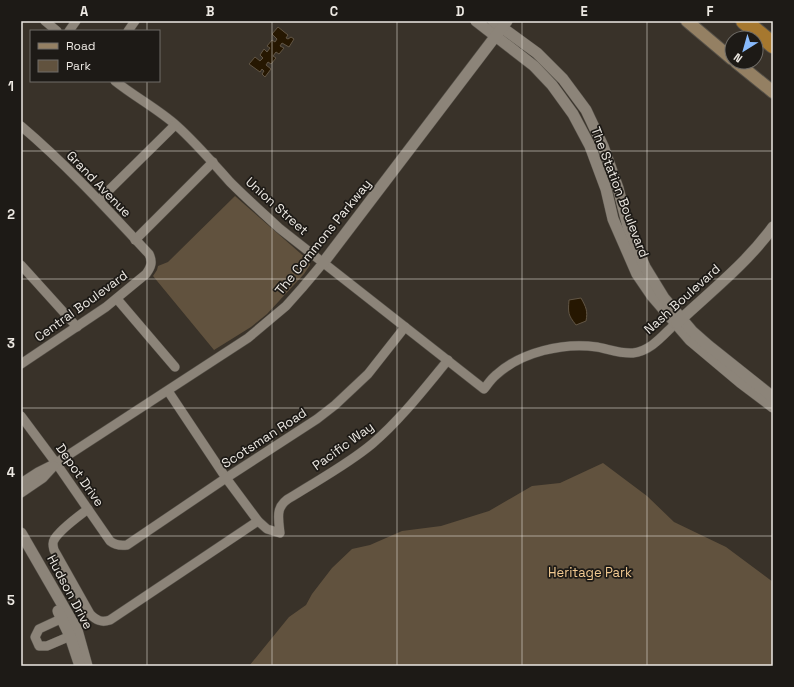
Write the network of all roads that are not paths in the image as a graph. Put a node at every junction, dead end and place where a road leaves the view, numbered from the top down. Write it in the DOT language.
graph roads {
  1 [pos="45,21"];
  2 [pos="76,21"];
  3 [pos="135,21"];
  4 [pos="476,21"];
  5 [pos="687,21"];
  6 [pos="744,21"];
  7 [pos="500,26"];
  8 [pos="56,30"];
  9 [pos="70,30"];
  10 [pos="129,30"];
  11 [pos="773,45"];
  12 [pos="724,52"];
  13 [pos="746,70"];
  14 [pos="116,82"];
  15 [pos="773,92"];
  16 [pos="176,125"];
  17 [pos="21,126"];
  18 [pos="213,162"];
  19 [pos="99,200"];
  20 [pos="773,228"];
  21 [pos="135,240"];
  22 [pos="323,263"];
  23 [pos="152,264"];
  24 [pos="21,265"];
  25 [pos="117,299"];
  26 [pos="678,321"];
  27 [pos="77,327"];
  28 [pos="405,327"];
  29 [pos="448,360"];
  30 [pos="21,364"];
  31 [pos="175,367"];
  32 [pos="484,389"];
  33 [pos="168,391"];
  34 [pos="773,397"];
  35 [pos="773,407"];
  36 [pos="21,416"];
  37 [pos="56,463"];
  38 [pos="226,478"];
  39 [pos="21,483"];
  40 [pos="21,493"];
  41 [pos="88,509"];
  42 [pos="258,521"];
  43 [pos="21,533"];
  44 [pos="118,546"];
  45 [pos="21,547"];
  46 [pos="65,616"];
  47 [pos="74,635"];
  48 [pos="79,666"];
  49 [pos="87,666"];
  1 -- 8 [label="street"];
  2 -- 9 [label="street"];
  3 -- 10 [label="street"];
  4 -- 7 [label="street, The Station Boulevard"];
  5 -- 12 [label="main road"];
  6 -- 11 [label="highway"];
  7 -- 22 [label="street, The Commons Parkway"];
  7 -- 26 [label="street, The Station Boulevard"];
  13 -- 15 [label="main road"];
  14 -- 16 [label="street, Union Street"];
  16 -- 18 [label="street, Union Street"];
  16 -- 19 [label="street"];
  17 -- 19 [label="street, Grand Avenue"];
  18 -- 21 [label="street"];
  18 -- 22 [label="street, Union Street"];
  19 -- 21 [label="street, Grand Avenue"];
  20 -- 26 [label="street, Nash Boulevard"];
  21 -- 23 [label="street, Grand Avenue"];
  22 -- 28 [label="street, Union Street"];
  22 -- 33 [label="street, The Commons Parkway"];
  23 -- 25 [label="street, Central Boulevard"];
  24 -- 27 [label="street"];
  25 -- 27 [label="street, Central Boulevard"];
  25 -- 31 [label="street"];
  26 -- 32 [label="street, Nash Boulevard"];
  26 -- 34 [label="street, The Station Boulevard"];
  26 -- 35 [label="street, The Station Boulevard"];
  27 -- 30 [label="street, Central Boulevard"];
  28 -- 29 [label="street, Union Street"];
  28 -- 38 [label="street, Scotsman Road"];
  29 -- 32 [label="street, Union Street"];
  29 -- 42 [label="street, Pacific Way"];
  33 -- 37 [label="street, The Commons Parkway"];
  33 -- 38 [label="street"];
  36 -- 37 [label="street, Depot Drive"];
  37 -- 39 [label="street, The Commons Parkway"];
  37 -- 40 [label="street, The Commons Parkway"];
  37 -- 41 [label="street, Depot Drive"];
  38 -- 42 [label="street"];
  38 -- 44 [label="street, Scotsman Road"];
  41 -- 42 [label="street"];
  41 -- 44 [label="street, Depot Drive"];
  43 -- 46 [label="street, Hudson Drive"];
  45 -- 46 [label="street, Hudson Drive"];
  46 -- 47 [label="street, Hudson Drive"];
  46 -- 47 [label="street"];
  47 -- 48 [label="street, Hudson Drive"];
  47 -- 49 [label="street, Hudson Drive"];
}
